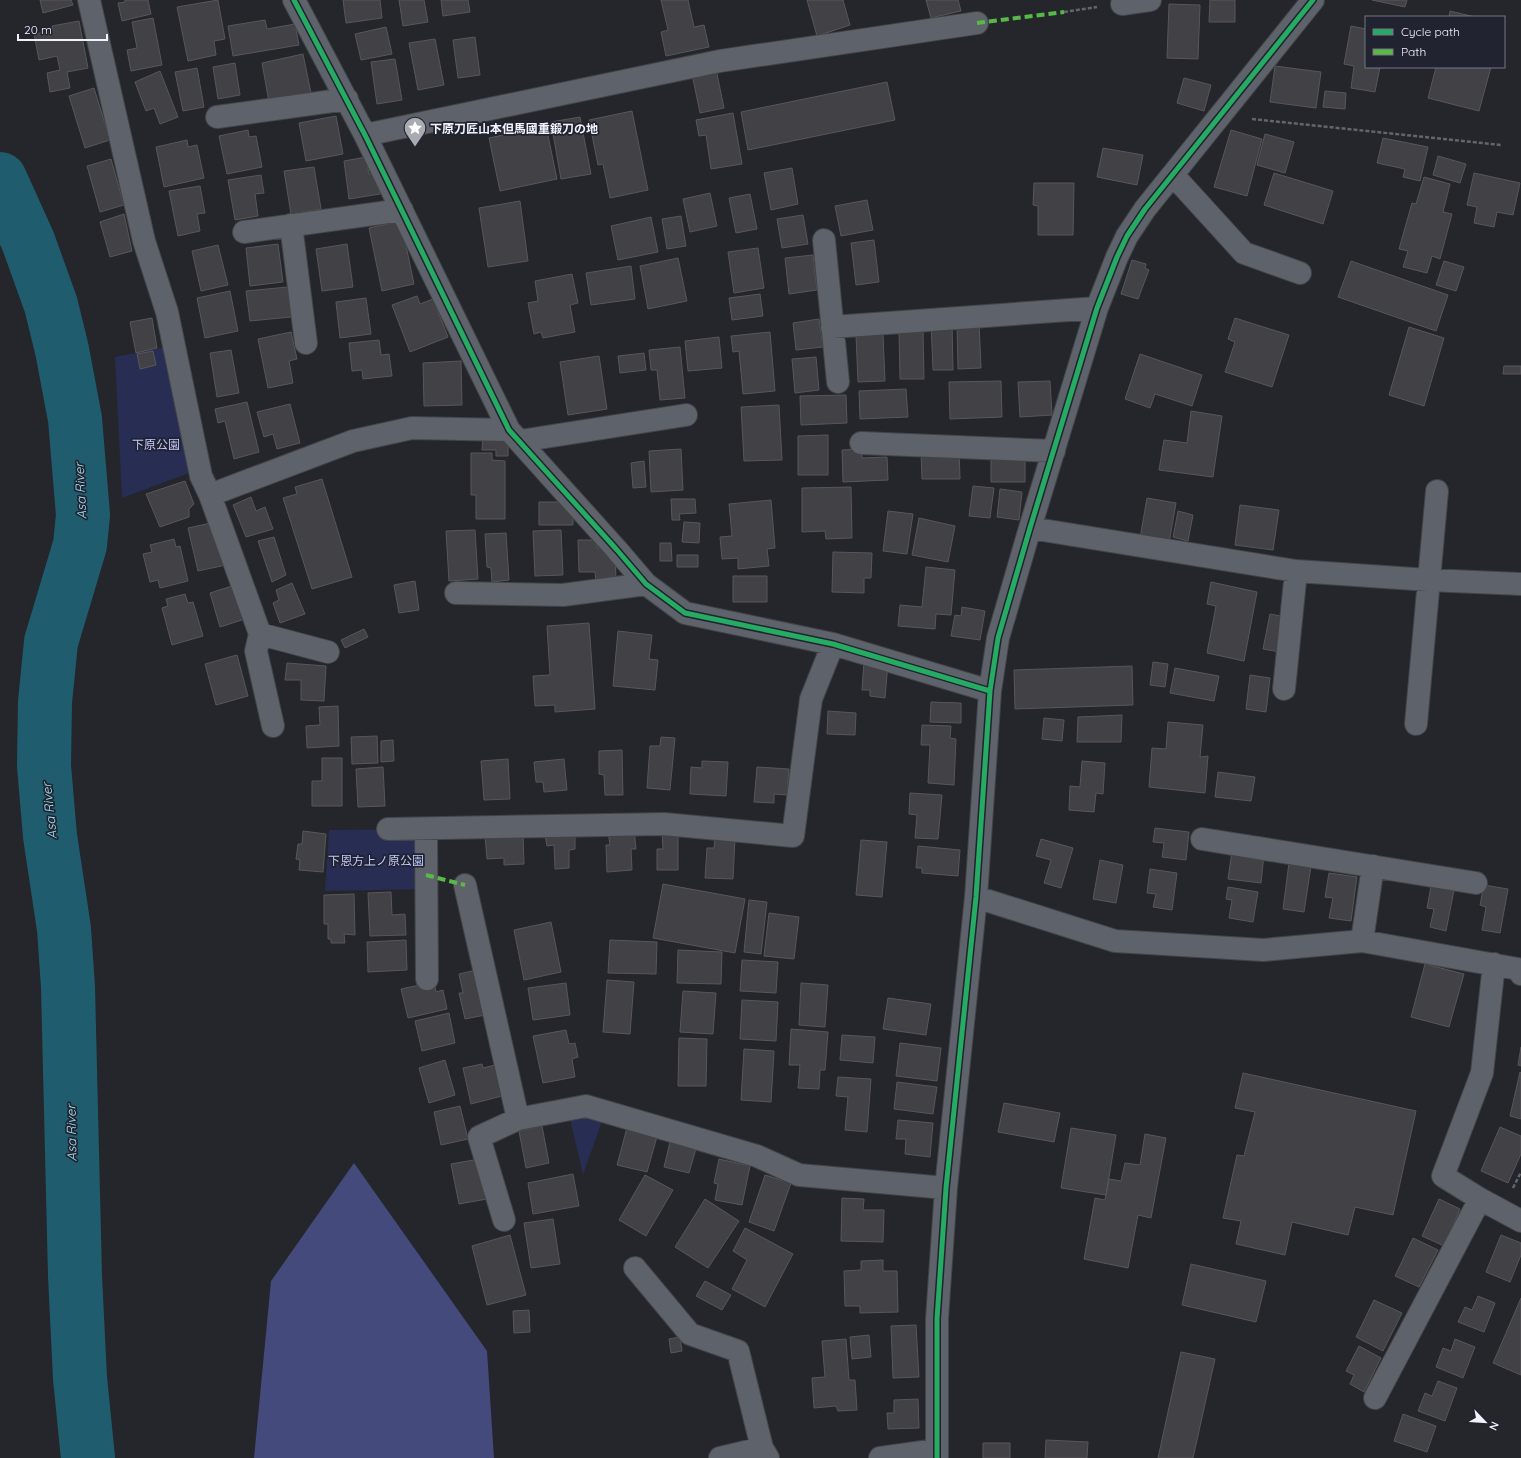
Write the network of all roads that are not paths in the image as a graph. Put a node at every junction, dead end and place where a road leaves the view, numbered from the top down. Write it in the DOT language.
graph roads {
  1 [pos="88,0"];
  2 [pos="294,0"];
  3 [pos="1150,0"];
  4 [pos="1312,0"];
  5 [pos="1122,4"];
  6 [pos="977,23"];
  7 [pos="347,99"];
  8 [pos="217,117"];
  9 [pos="365,135"];
  10 [pos="1173,175"];
  11 [pos="402,210"];
  12 [pos="291,225"];
  13 [pos="244,232"];
  14 [pos="824,240"];
  15 [pos="1300,273"];
  16 [pos="1098,308"];
  17 [pos="832,326"];
  18 [pos="306,343"];
  19 [pos="838,382"];
  20 [pos="686,415"];
  21 [pos="515,435"];
  22 [pos="861,443"];
  23 [pos="1054,451"];
  24 [pos="1437,490"];
  25 [pos="210,495"];
  26 [pos="1030,528"];
  27 [pos="1296,571"];
  28 [pos="1429,580"];
  29 [pos="646,584"];
  30 [pos="1521,584"];
  31 [pos="456,593"];
  32 [pos="260,634"];
  33 [pos="833,644"];
  34 [pos="328,652"];
  35 [pos="1284,690"];
  36 [pos="990,691"];
  37 [pos="1416,724"];
  38 [pos="273,726"];
  39 [pos="426,829"];
  40 [pos="388,830"];
  41 [pos="1202,839"];
  42 [pos="1373,866"];
  43 [pos="1476,883"];
  44 [pos="465,885"];
  45 [pos="976,897"];
  46 [pos="1362,941"];
  47 [pos="1494,964"];
  48 [pos="1521,974"];
  49 [pos="427,979"];
  50 [pos="518,1119"];
  51 [pos="946,1188"];
  52 [pos="1480,1199"];
  53 [pos="504,1220"];
  54 [pos="1521,1221"];
  55 [pos="634,1268"];
  56 [pos="1375,1398"];
  57 [pos="765,1453"];
  58 [pos="937,1454"];
  59 [pos="720,1458"];
  60 [pos="880,1458"];
  1 -- 25 [label="street"];
  2 -- 7 [label="street"];
  3 -- 5 [label="street"];
  4 -- 10 [label="street"];
  6 -- 9 [label="street"];
  7 -- 8 [label="street"];
  7 -- 9 [label="street"];
  9 -- 11 [label="street"];
  10 -- 15 [label="street"];
  10 -- 16 [label="street"];
  11 -- 12 [label="street"];
  11 -- 21 [label="street"];
  12 -- 13 [label="street"];
  12 -- 18 [label="street"];
  14 -- 17 [label="street"];
  16 -- 17 [label="street"];
  16 -- 23 [label="street"];
  17 -- 19 [label="street"];
  20 -- 21 [label="street"];
  21 -- 25 [label="street"];
  21 -- 29 [label="street"];
  22 -- 23 [label="street"];
  23 -- 26 [label="street"];
  24 -- 28 [label="street"];
  25 -- 32 [label="street"];
  26 -- 27 [label="street"];
  26 -- 36 [label="street"];
  27 -- 28 [label="street"];
  27 -- 35 [label="street"];
  28 -- 30 [label="street"];
  28 -- 37 [label="street"];
  29 -- 31 [label="street"];
  29 -- 33 [label="street"];
  32 -- 34 [label="street"];
  32 -- 38 [label="street"];
  33 -- 36 [label="street"];
  33 -- 39 [label="street"];
  36 -- 45 [label="street"];
  39 -- 40 [label="street"];
  39 -- 49 [label="street"];
  41 -- 42 [label="street"];
  42 -- 43 [label="street"];
  42 -- 46 [label="street"];
  44 -- 50 [label="street"];
  45 -- 46 [label="street"];
  45 -- 51 [label="street"];
  46 -- 47 [label="street"];
  47 -- 48 [label="street"];
  47 -- 52 [label="street"];
  50 -- 51 [label="street"];
  50 -- 53 [label="street"];
  51 -- 58 [label="street"];
  52 -- 54 [label="street"];
  52 -- 56 [label="street"];
  55 -- 57 [label="street"];
  57 -- 59 [label="street"];
  58 -- 60 [label="street"];
}
